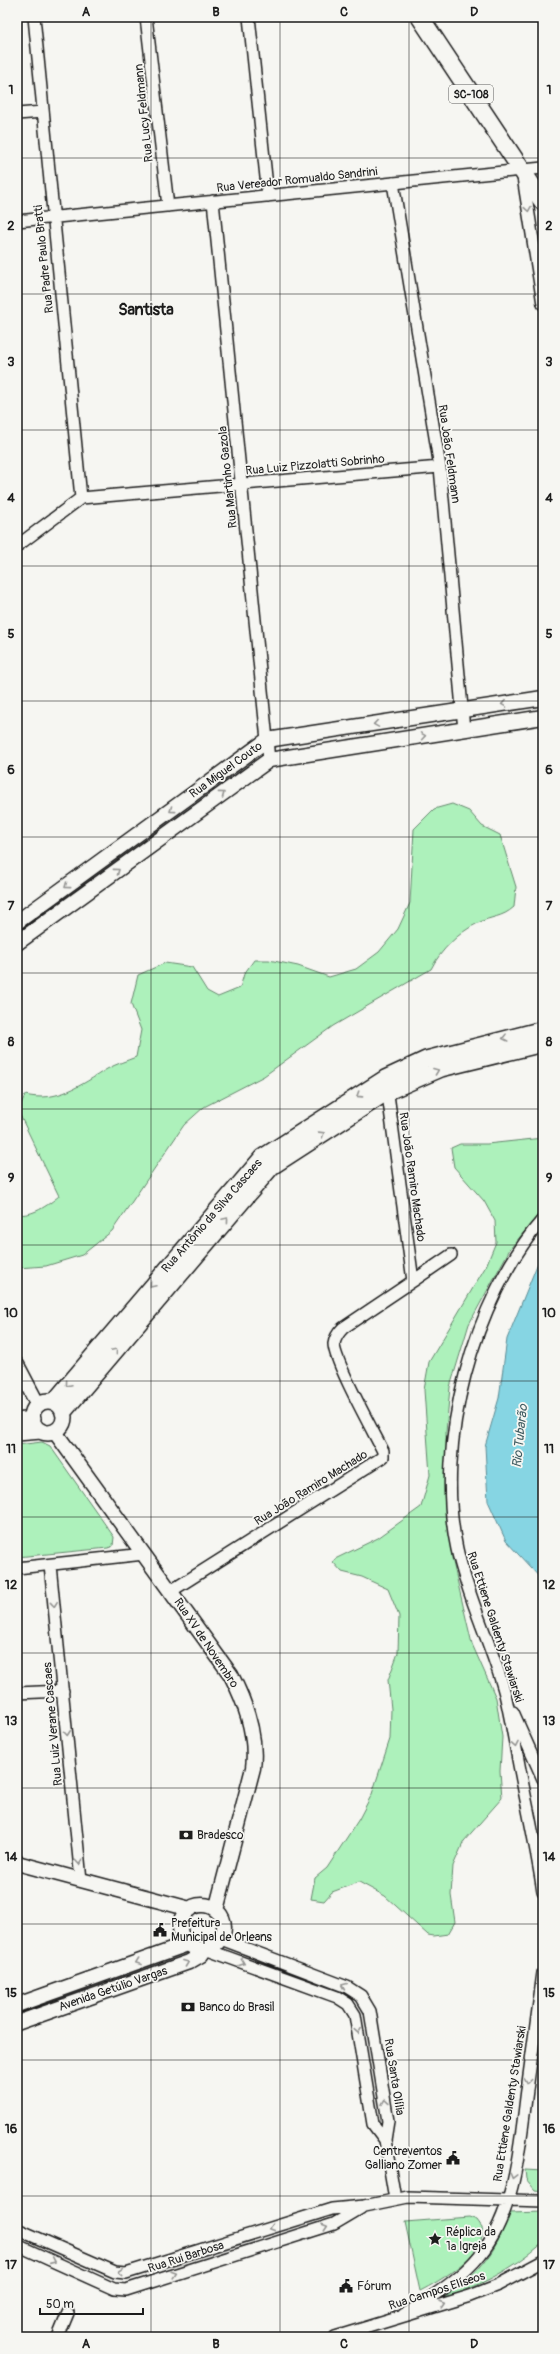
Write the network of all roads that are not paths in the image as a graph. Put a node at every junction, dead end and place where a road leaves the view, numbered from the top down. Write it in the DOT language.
graph roads {
  1 [pos="34,17"];
  2 [pos="146,17"];
  3 [pos="249,17"];
  4 [pos="420,17"];
  5 [pos="43,112"];
  6 [pos="17,114"];
  7 [pos="543,168"];
  8 [pos="522,170"];
  9 [pos="393,183"];
  10 [pos="268,196"];
  11 [pos="213,202"];
  12 [pos="543,202"];
  13 [pos="168,206"];
  14 [pos="54,218"];
  15 [pos="17,221"];
  16 [pos="543,304"];
  17 [pos="440,467"];
  18 [pos="241,484"];
  19 [pos="81,498"];
  20 [pos="17,546"];
  21 [pos="543,698"];
  22 [pos="462,711"];
  23 [pos="543,717"];
  24 [pos="338,729"];
  25 [pos="464,730"];
  26 [pos="340,749"];
  27 [pos="268,750"];
  28 [pos="17,922"];
  29 [pos="17,943"];
  30 [pos="543,1029"];
  31 [pos="543,1044"];
  32 [pos="386,1085"];
  33 [pos="543,1219"];
  34 [pos="451,1255"];
  35 [pos="413,1281"];
  36 [pos="17,1364"];
  37 [pos="38,1405"];
  38 [pos="58,1408"];
  39 [pos="17,1421"];
  40 [pos="43,1427"];
  41 [pos="17,1433"];
  42 [pos="144,1554"];
  43 [pos="50,1565"];
  44 [pos="17,1568"];
  45 [pos="171,1591"];
  46 [pos="63,1691"];
  47 [pos="17,1693"];
  48 [pos="505,1693"];
  49 [pos="543,1779"];
  50 [pos="17,1863"];
  51 [pos="542,1872"];
  52 [pos="81,1880"];
  53 [pos="543,1892"];
  54 [pos="190,1909"];
  55 [pos="216,1910"];
  56 [pos="220,1939"];
  57 [pos="188,1944"];
  58 [pos="205,1949"];
  59 [pos="276,1960"];
  60 [pos="270,1973"];
  61 [pos="543,1973"];
  62 [pos="56,1991"];
  63 [pos="365,2001"];
  64 [pos="17,2005"];
  65 [pos="62,2007"];
  66 [pos="352,2009"];
  67 [pos="17,2023"];
  68 [pos="385,2140"];
  69 [pos="395,2198"];
  70 [pos="507,2200"];
  71 [pos="543,2201"];
  72 [pos="364,2206"];
  73 [pos="293,2221"];
  74 [pos="17,2229"];
  75 [pos="297,2235"];
  76 [pos="42,2240"];
  77 [pos="17,2245"];
  78 [pos="202,2250"];
  79 [pos="35,2254"];
  80 [pos="90,2261"];
  81 [pos="543,2261"];
  82 [pos="206,2264"];
  83 [pos="137,2270"];
  84 [pos="83,2275"];
  85 [pos="142,2285"];
  86 [pos="68,2313"];
  87 [pos="404,2315"];
  88 [pos="58,2337"];
  89 [pos="335,2337"];
  1 -- 5 [label="street, Rua Padre Paulo Bratti"];
  2 -- 13 [label="street, Rua Lucy Feldmann"];
  3 -- 10 [label="street"];
  4 -- 8 [label="main road, SC-108"];
  5 -- 6 [label="street"];
  5 -- 14 [label="street, Rua Padre Paulo Bratti"];
  7 -- 8 [label="street, Rua Vereador Romualdo Sandrini"];
  8 -- 9 [label="street, Rua Vereador Romualdo Sandrini"];
  8 -- 12 [label="main road, SC-108"];
  8 -- 16 [label="street, one-way"];
  9 -- 10 [label="street, Rua Vereador Romualdo Sandrini"];
  9 -- 17 [label="street, Rua João Feldmann"];
  10 -- 11 [label="street, Rua Vereador Romualdo Sandrini"];
  11 -- 13 [label="street, Rua Vereador Romualdo Sandrini"];
  11 -- 18 [label="street, Rua Martinho Gazola"];
  13 -- 14 [label="street, Rua Vereador Romualdo Sandrini"];
  14 -- 15 [label="street, Rua Vereador Romualdo Sandrini"];
  14 -- 19 [label="street, Rua Padre Paulo Bratti"];
  17 -- 18 [label="street, Rua Luiz Pizzolatti Sobrinho"];
  17 -- 22 [label="street, Rua João Feldmann"];
  18 -- 19 [label="street, Rua Luiz Pizzolatti Sobrinho"];
  18 -- 27 [label="street, Rua Martinho Gazola"];
  19 -- 20 [label="street"];
  21 -- 22 [label="street, Rua Miguel Couto, one-way"];
  22 -- 24 [label="street, Rua Miguel Couto, one-way"];
  22 -- 25 [label="street, Rua João Feldmann"];
  23 -- 25 [label="street, Rua Miguel Couto"];
  24 -- 26 [label="street"];
  24 -- 27 [label="street, Rua Miguel Couto"];
  26 -- 25 [label="street, Rua Miguel Couto, one-way"];
  26 -- 27 [label="street, Rua Miguel Couto"];
  27 -- 28 [label="street, Rua Miguel Couto, one-way"];
  29 -- 27 [label="street, Rua Miguel Couto, one-way"];
  30 -- 32 [label="main road, Rua Antônio da Silva Cascaes, one-way"];
  32 -- 31 [label="main road, Rua Antônio da Silva Cascaes, one-way"];
  32 -- 35 [label="street, Rua João Ramiro Machado"];
  32 -- 38 [label="main road, Rua Antônio da Silva Cascaes"];
  33 -- 48 [label="street, Rua Ettiene Galdenty Stawiarski"];
  34 -- 35 [label="street"];
  35 -- 45 [label="street, Rua João Ramiro Machado"];
  36 -- 37 [label="street"];
  37 -- 38 [label="main road"];
  37 -- 40 [label="main road"];
  38 -- 40 [label="main road, Rua Antônio da Silva Cascaes"];
  39 -- 40 [label="main road"];
  40 -- 41 [label="main road"];
  40 -- 42 [label="street, Rua XV de Novembro"];
  42 -- 43 [label="street"];
  42 -- 45 [label="street, Rua XV de Novembro"];
  43 -- 44 [label="street"];
  43 -- 46 [label="street, Rua Luiz Verane Cascaes, one-way"];
  45 -- 55 [label="street, Rua XV de Novembro"];
  46 -- 47 [label="street"];
  46 -- 52 [label="street, Rua Luiz Verane Cascaes, one-way"];
  48 -- 49 [label="street"];
  48 -- 51 [label="street, Rua Ettiene Galdenty Stawiarski, one-way"];
  50 -- 52 [label="street"];
  51 -- 53 [label="street, Rua Ettiene Galdenty Stawiarski"];
  52 -- 54 [label="street"];
  54 -- 55 [label="street"];
  54 -- 57 [label="street"];
  55 -- 56 [label="street"];
  56 -- 58 [label="street"];
  56 -- 59 [label="street"];
  57 -- 58 [label="street"];
  57 -- 62 [label="street, Avenida Getúlio Vargas, one-way"];
  58 -- 60 [label="street, one-way"];
  65 -- 58 [label="street, Avenida Getúlio Vargas, one-way"];
  59 -- 60 [label="street"];
  63 -- 59 [label="street, one-way"];
  60 -- 66 [label="street"];
  61 -- 70 [label="street, Rua Ettiene Galdenty Stawiarski, one-way"];
  62 -- 64 [label="street, Avenida Getúlio Vargas"];
  62 -- 65 [label="street"];
  63 -- 66 [label="street"];
  68 -- 63 [label="street, Rua Santa Olília, one-way"];
  65 -- 67 [label="street, Avenida Getúlio Vargas"];
  66 -- 68 [label="street, one-way"];
  68 -- 69 [label="street"];
  69 -- 70 [label="street, Rua Rui Barbosa"];
  69 -- 72 [label="street, Rua Rui Barbosa"];
  70 -- 71 [label="street, Rua Rui Barbosa"];
  70 -- 87 [label="street, Rua Ettiene Galdenty Stawiarski"];
  72 -- 73 [label="street, Rua Rui Barbosa"];
  75 -- 72 [label="street, Rua Rui Barbosa, one-way"];
  73 -- 75 [label="street"];
  73 -- 78 [label="street, Rua Rui Barbosa, one-way"];
  74 -- 76 [label="street, Rua Rui Barbosa"];
  75 -- 82 [label="street, Rua Rui Barbosa"];
  76 -- 79 [label="street"];
  76 -- 80 [label="street, Rua Rui Barbosa"];
  77 -- 79 [label="street, Rua Rui Barbosa"];
  78 -- 82 [label="street"];
  78 -- 83 [label="street, Rua Rui Barbosa"];
  79 -- 84 [label="street, Rua Rui Barbosa, one-way"];
  83 -- 80 [label="street, Rua Rui Barbosa, one-way"];
  80 -- 84 [label="street"];
  87 -- 81 [label="street, Rua Campos Elíseos, one-way"];
  85 -- 82 [label="street, Rua Rui Barbosa, one-way"];
  83 -- 85 [label="street"];
  84 -- 85 [label="street, Rua Rui Barbosa"];
  86 -- 88 [label="street"];
  87 -- 89 [label="street, Rua Campos Elíseos"];
}
